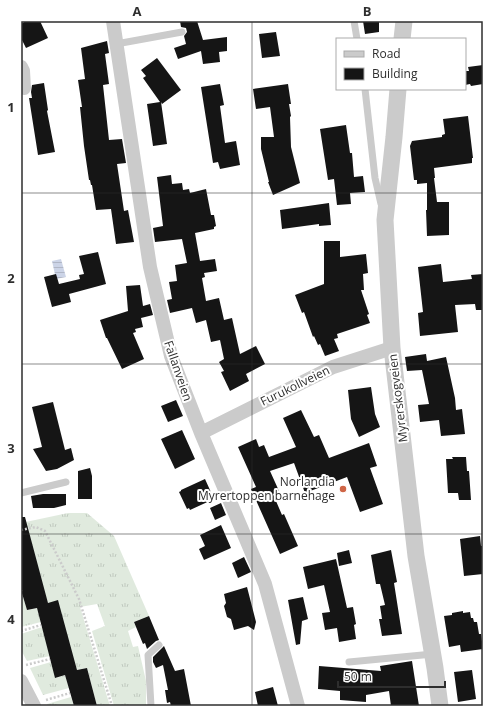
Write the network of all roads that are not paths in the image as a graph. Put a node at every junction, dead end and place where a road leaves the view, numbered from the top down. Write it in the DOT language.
graph roads {
  1 [pos="113,21"];
  2 [pos="354,21"];
  3 [pos="404,21"];
  4 [pos="182,32"];
  5 [pos="357,38"];
  6 [pos="402,38"];
  7 [pos="116,44"];
  8 [pos="21,67"];
  9 [pos="24,88"];
  10 [pos="365,90"];
  11 [pos="398,90"];
  12 [pos="385,220"];
  13 [pos="392,348"];
  14 [pos="201,433"];
  15 [pos="66,482"];
  16 [pos="21,493"];
  17 [pos="159,645"];
  18 [pos="433,654"];
  19 [pos="349,662"];
  20 [pos="21,681"];
  21 [pos="38,703"];
  22 [pos="152,706"];
  23 [pos="298,706"];
  24 [pos="440,706"];
  1 -- 7 [label="street, Fallanveien"];
  2 -- 5 [label="lane"];
  3 -- 6 [label="street"];
  4 -- 7 [label="lane"];
  7 -- 14 [label="street, Fallanveien"];
  8 -- 9 [label="street"];
  10 -- 12 [label="lane"];
  11 -- 12 [label="street, Myrerskogveien"];
  12 -- 13 [label="street, Myrerskogveien"];
  13 -- 14 [label="street, Furukollveien"];
  13 -- 18 [label="street, Myrerskogveien"];
  14 -- 23 [label="street, Fallanveien"];
  15 -- 16 [label="lane"];
  17 -- 22 [label="lane"];
  18 -- 19 [label="lane"];
  18 -- 24 [label="street, Myrerskogveien"];
  20 -- 21 [label="street"];
}
